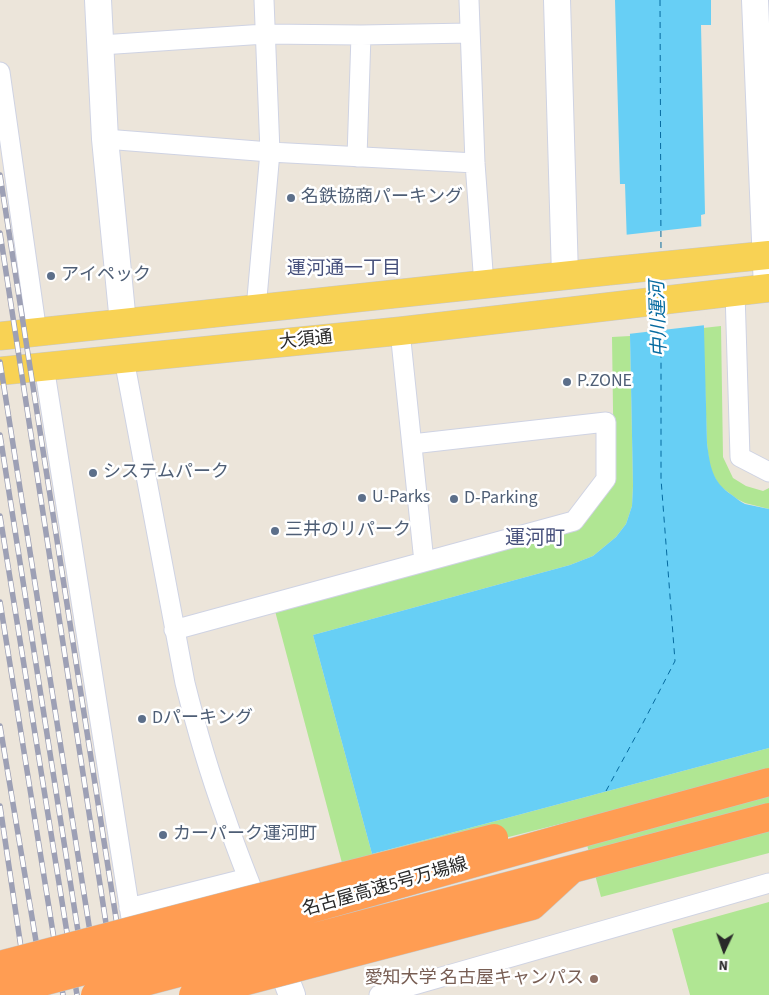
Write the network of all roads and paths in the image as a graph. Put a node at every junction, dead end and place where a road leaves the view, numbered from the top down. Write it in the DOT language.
graph roads {
  1 [pos="98,0"];
  2 [pos="264,0"];
  3 [pos="469,0"];
  4 [pos="557,0"];
  5 [pos="755,0"];
  6 [pos="470,33"];
  7 [pos="265,34"];
  8 [pos="361,35"];
  9 [pos="101,45"];
  10 [pos="0,72"];
  11 [pos="105,139"];
  12 [pos="270,152"];
  13 [pos="357,157"];
  14 [pos="475,163"];
  15 [pos="767,255"];
  16 [pos="565,276"];
  17 [pos="484,285"];
  18 [pos="768,288"];
  19 [pos="728,293"];
  20 [pos="256,309"];
  21 [pos="123,323"];
  22 [pos="400,331"];
  23 [pos="37,333"];
  24 [pos="0,336"];
  25 [pos="124,359"];
  26 [pos="44,366"];
  27 [pos="0,371"];
  28 [pos="412,444"];
  29 [pos="769,472"];
  30 [pos="424,562"];
  31 [pos="174,630"];
  32 [pos="769,782"];
  33 [pos="769,818"];
  34 [pos="560,839"];
  35 [pos="573,869"];
  36 [pos="248,878"];
  37 [pos="769,883"];
  38 [pos="259,906"];
  39 [pos="129,908"];
  40 [pos="0,965"];
  41 [pos="0,993"];
  42 [pos="95,995"];
  43 [pos="193,995"];
  44 [pos="292,995"];
  45 [pos="379,995"];
  1 -- 9 [label="street"];
  2 -- 7 [label="street"];
  3 -- 6 [label="street"];
  4 -- 16 [label="street"];
  5 -- 15 [label="street"];
  6 -- 8 [label="street"];
  6 -- 14 [label="street"];
  7 -- 8 [label="street"];
  7 -- 9 [label="street"];
  7 -- 12 [label="street"];
  8 -- 13 [label="street"];
  9 -- 11 [label="street"];
  10 -- 23 [label="street"];
  11 -- 12 [label="street"];
  11 -- 21 [label="street"];
  12 -- 13 [label="street"];
  12 -- 20 [label="street"];
  13 -- 14 [label="street"];
  14 -- 17 [label="street"];
  15 -- 16 [label="main road, 大須通"];
  15 -- 18 [label="street"];
  16 -- 17 [label="main road, 大須通"];
  17 -- 20 [label="main road, 大須通"];
  18 -- 19 [label="main road"];
  19 -- 22 [label="main road, 大須通"];
  19 -- 29 [label="street"];
  20 -- 21 [label="main road, 大須通"];
  21 -- 23 [label="main road, 大須通"];
  22 -- 25 [label="main road, 大須通"];
  22 -- 28 [label="street"];
  23 -- 24 [label="main road, 大須通"];
  25 -- 26 [label="main road, 大須通"];
  25 -- 31 [label="street"];
  26 -- 27 [label="main road, 大須通"];
  26 -- 39 [label="street"];
  28 -- 30 [label="street"];
  28 -- 30 [label="street"];
  30 -- 31 [label="street"];
  31 -- 36 [label="street"];
  32 -- 34 [label="highway, 名古屋高速5号万場線, bridge"];
  33 -- 35 [label="highway, 名古屋高速5号万場線, bridge"];
  34 -- 40 [label="highway, bridge"];
  34 -- 41 [label="highway, 名古屋高速5号万場線, bridge"];
  35 -- 42 [label="highway, 名古屋高速5号万場線, bridge"];
  35 -- 43 [label="highway, bridge"];
  36 -- 38 [label="street"];
  36 -- 39 [label="street"];
  37 -- 45 [label="street"];
  38 -- 39 [label="street"];
  38 -- 44 [label="street"];
}
